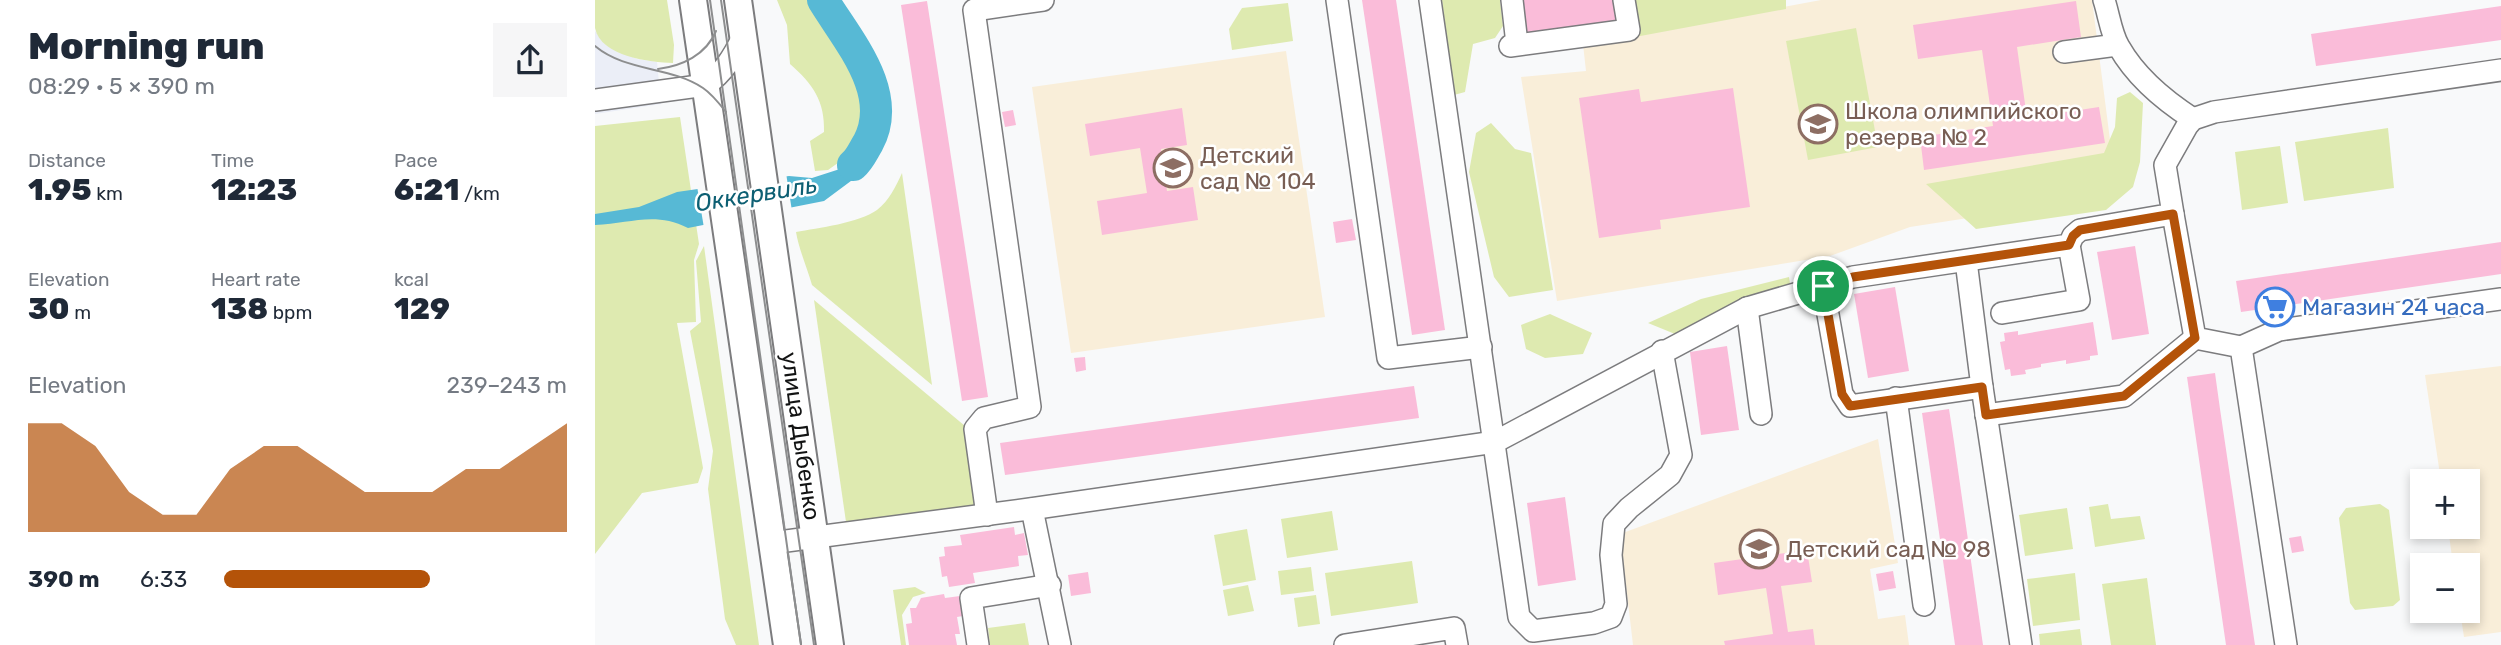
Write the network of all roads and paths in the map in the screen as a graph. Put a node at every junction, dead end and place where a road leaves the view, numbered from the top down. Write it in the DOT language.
graph roads {
  1 [pos="693,0"];
  2 [pos="739,0"];
  3 [pos="1043,0"];
  4 [pos="1337,0"];
  5 [pos="1430,0"];
  6 [pos="1512,0"];
  7 [pos="1624,0"];
  8 [pos="2104,0"];
  9 [pos="969,5"];
  10 [pos="743,37"];
  11 [pos="2117,45"];
  12 [pos="2064,52"];
  13 [pos="2501,69"];
  14 [pos="706,85"];
  15 [pos="595,100"];
  16 [pos="2193,119"];
  17 [pos="2173,214"];
  18 [pos="2069,245"];
  19 [pos="1966,261"];
  20 [pos="1823,286"];
  21 [pos="2501,299"];
  22 [pos="1747,308"];
  23 [pos="2002,313"];
  24 [pos="2195,338"];
  25 [pos="1482,347"];
  26 [pos="2241,347"];
  27 [pos="1663,351"];
  28 [pos="1982,387"];
  29 [pos="1896,398"];
  30 [pos="1762,414"];
  31 [pos="1986,415"];
  32 [pos="1495,442"];
  33 [pos="1032,509"];
  34 [pos="987,515"];
  35 [pos="815,537"];
  36 [pos="771,543"];
  37 [pos="1050,585"];
  38 [pos="1923,605"];
  39 [pos="787,645"];
  40 [pos="830,645"];
  41 [pos="978,645"];
  42 [pos="1061,645"];
  43 [pos="1348,645"];
  44 [pos="1457,645"];
  45 [pos="2021,645"];
  46 [pos="2286,645"];
  1 -- 14 [label="main road"];
  2 -- 10 [label="main road"];
  3 -- 9 [label="lane"];
  4 -- 25 [label="lane"];
  5 -- 25 [label="lane"];
  6 -- 7 [label="lane"];
  8 -- 11 [label="lane"];
  9 -- 34 [label="lane"];
  10 -- 14 [label="lane"];
  10 -- 35 [label="main road, улица Дыбенко"];
  11 -- 12 [label="lane"];
  11 -- 16 [label="lane"];
  13 -- 16 [label="lane"];
  14 -- 15 [label="lane"];
  14 -- 36 [label="main road, улица Дыбенко"];
  16 -- 17 [label="lane"];
  17 -- 18 [label="lane"];
  17 -- 24 [label="lane"];
  18 -- 19 [label="lane"];
  18 -- 23 [label="lane"];
  19 -- 20 [label="lane"];
  19 -- 28 [label="lane"];
  20 -- 22 [label="lane"];
  20 -- 29 [label="lane"];
  21 -- 26 [label="lane"];
  22 -- 27 [label="lane"];
  22 -- 30 [label="lane"];
  24 -- 26 [label="lane"];
  24 -- 31 [label="lane"];
  25 -- 32 [label="lane"];
  26 -- 46 [label="lane"];
  27 -- 32 [label="lane"];
  27 -- 32 [label="lane"];
  28 -- 29 [label="lane"];
  28 -- 31 [label="lane"];
  29 -- 38 [label="lane"];
  31 -- 45 [label="lane"];
  32 -- 33 [label="lane"];
  33 -- 34 [label="lane"];
  33 -- 37 [label="lane"];
  34 -- 35 [label="lane"];
  35 -- 36 [label="lane"];
  35 -- 40 [label="main road, улица Дыбенко"];
  36 -- 39 [label="main road, улица Дыбенко"];
  37 -- 41 [label="lane"];
  37 -- 42 [label="lane"];
  43 -- 44 [label="lane"];
}
